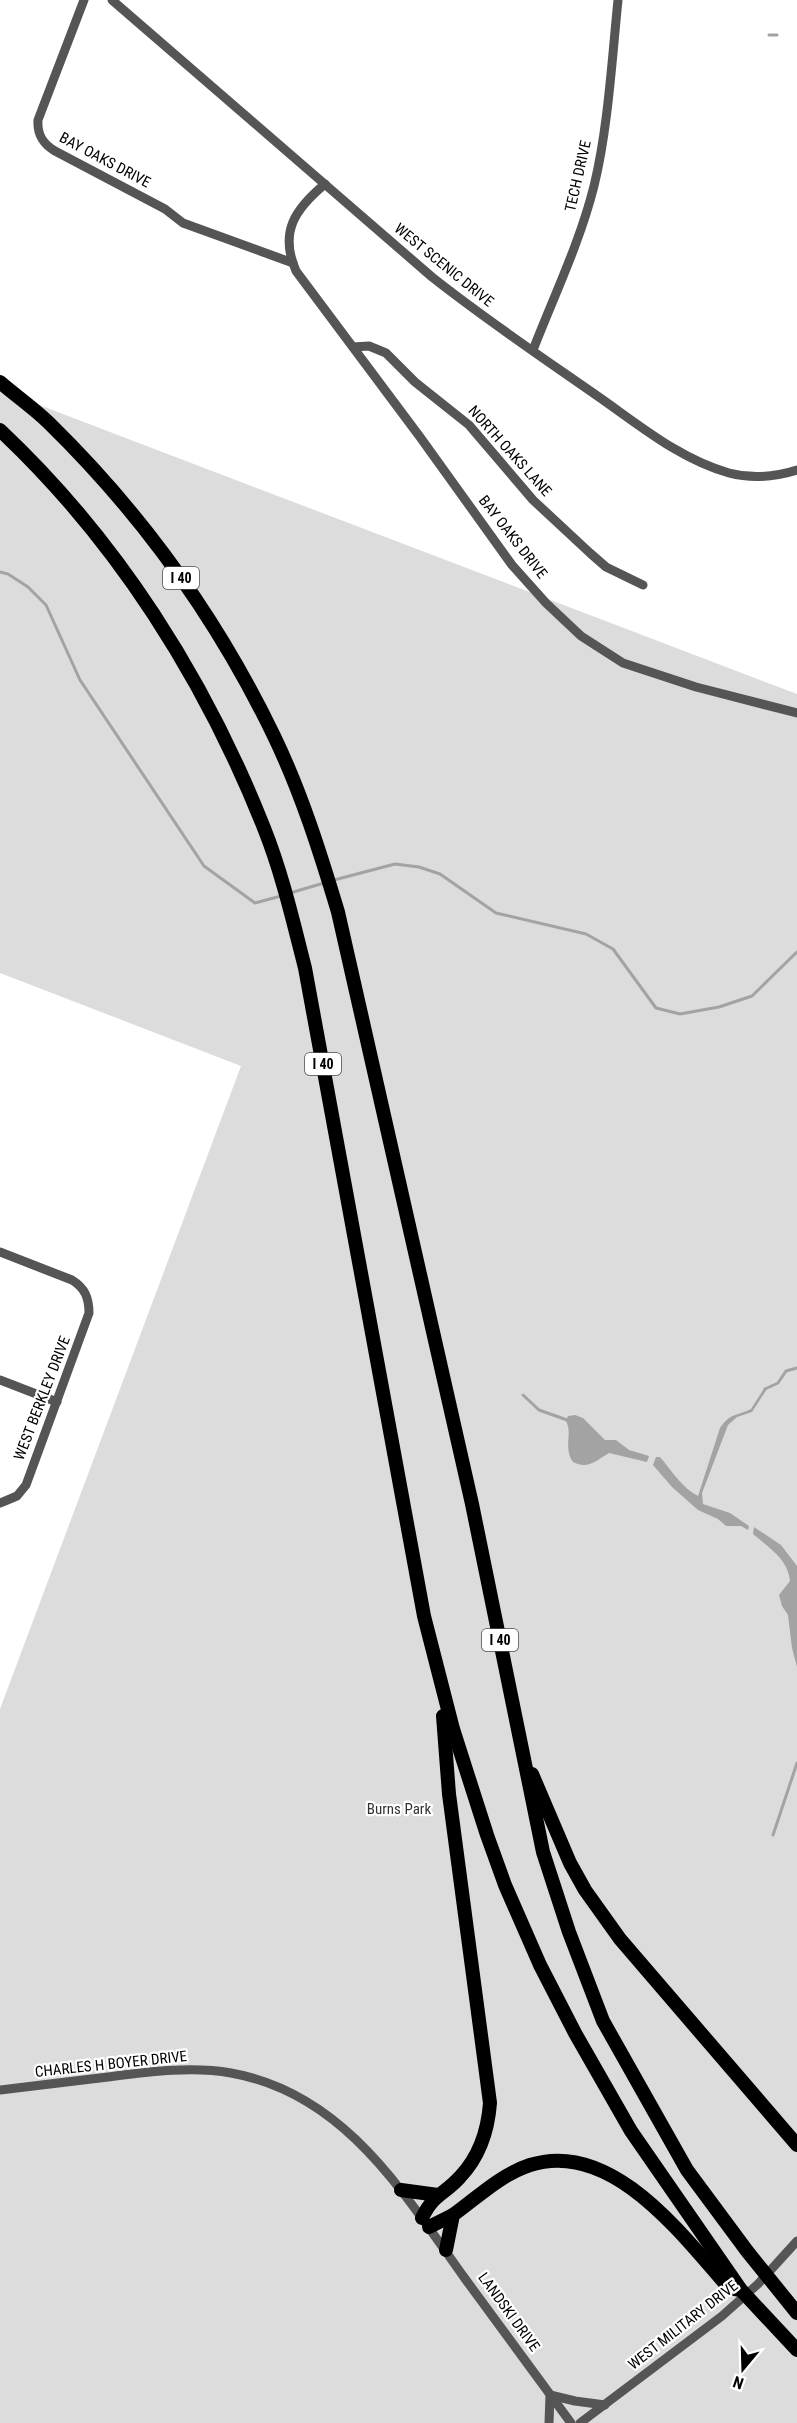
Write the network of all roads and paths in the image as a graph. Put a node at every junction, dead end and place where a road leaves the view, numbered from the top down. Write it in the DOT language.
graph roads {
  1 [pos="84,0"];
  2 [pos="112,0"];
  3 [pos="618,0"];
  4 [pos="325,184"];
  5 [pos="293,263"];
  6 [pos="353,347"];
  7 [pos="533,350"];
  8 [pos="0,382"];
  9 [pos="0,430"];
  10 [pos="797,470"];
  11 [pos="643,585"];
  12 [pos="797,713"];
  13 [pos="0,1252"];
  14 [pos="0,1380"];
  15 [pos="57,1402"];
  16 [pos="0,1503"];
  17 [pos="440,1684"];
  18 [pos="522,1751"];
  19 [pos="0,2090"];
  20 [pos="797,2145"];
  21 [pos="401,2190"];
  22 [pos="438,2195"];
  23 [pos="453,2215"];
  24 [pos="425,2223"];
  25 [pos="796,2242"];
  26 [pos="446,2250"];
  27 [pos="741,2290"];
  28 [pos="797,2313"];
  29 [pos="797,2350"];
  30 [pos="550,2395"];
  31 [pos="605,2405"];
  32 [pos="549,2423"];
  33 [pos="571,2423"];
  34 [pos="580,2423"];
  1 -- 5 [label="street, BAY OAKS DRIVE"];
  2 -- 4 [label="street, WEST SCENIC DRIVE"];
  3 -- 7 [label="street, TECH DRIVE"];
  4 -- 5 [label="street, BAY OAKS DRIVE"];
  4 -- 7 [label="street, WEST SCENIC DRIVE"];
  5 -- 6 [label="street, BAY OAKS DRIVE"];
  6 -- 11 [label="street, NORTH OAKS LANE"];
  6 -- 12 [label="street, BAY OAKS DRIVE"];
  7 -- 10 [label="street, WEST SCENIC DRIVE"];
  8 -- 18 [label="highway, I 40"];
  9 -- 17 [label="highway, I 40"];
  13 -- 15 [label="street, WEST BERKLEY DRIVE"];
  14 -- 15 [label="street"];
  15 -- 16 [label="street, WEST BERKLEY DRIVE"];
  17 -- 22 [label="highway"];
  17 -- 27 [label="highway, I 40"];
  18 -- 20 [label="highway"];
  18 -- 28 [label="highway, I 40"];
  19 -- 21 [label="street, CHARLES H BOYER DRIVE"];
  21 -- 22 [label="highway"];
  21 -- 24 [label="street, CHARLES H BOYER DRIVE"];
  22 -- 24 [label="highway"];
  23 -- 24 [label="highway"];
  23 -- 26 [label="highway"];
  23 -- 27 [label="highway"];
  24 -- 26 [label="street, LANDSKI DRIVE"];
  25 -- 31 [label="street, WEST MILITARY DRIVE"];
  26 -- 30 [label="street, LANDSKI DRIVE"];
  27 -- 29 [label="highway, I 40"];
  30 -- 31 [label="street"];
  30 -- 32 [label="street"];
  30 -- 33 [label="street, LANDSKI DRIVE"];
  31 -- 34 [label="street, WEST MILITARY DRIVE"];
}
